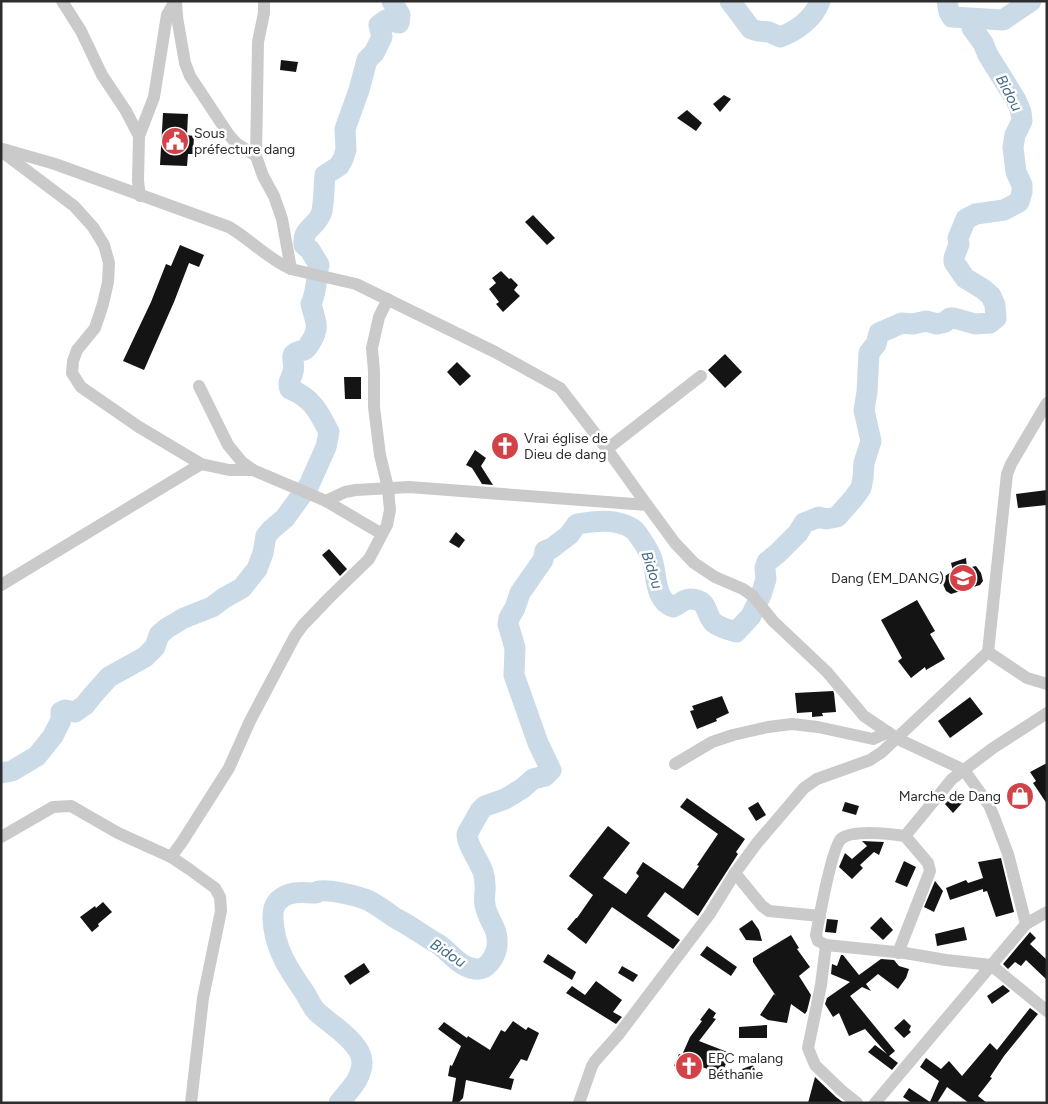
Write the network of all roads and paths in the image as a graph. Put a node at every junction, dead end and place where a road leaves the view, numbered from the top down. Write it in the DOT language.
graph roads {
  1 [pos="62,1"];
  2 [pos="175,1"];
  3 [pos="264,1"];
  4 [pos="139,136"];
  5 [pos="1,150"];
  6 [pos="256,156"];
  7 [pos="140,196"];
  8 [pos="291,269"];
  9 [pos="388,298"];
  10 [pos="701,376"];
  11 [pos="199,386"];
  12 [pos="1047,403"];
  13 [pos="607,449"];
  14 [pos="201,464"];
  15 [pos="253,470"];
  16 [pos="388,488"];
  17 [pos="326,501"];
  18 [pos="647,506"];
  19 [pos="382,534"];
  20 [pos="1,585"];
  21 [pos="988,652"];
  22 [pos="1047,684"];
  23 [pos="1047,713"];
  24 [pos="893,735"];
  25 [pos="675,764"];
  26 [pos="964,770"];
  27 [pos="905,836"];
  28 [pos="1,837"];
  29 [pos="171,857"];
  30 [pos="735,873"];
  31 [pos="1047,912"];
  32 [pos="820,916"];
  33 [pos="1026,924"];
  34 [pos="826,945"];
  35 [pos="898,953"];
  36 [pos="991,965"];
  37 [pos="1047,1011"];
  38 [pos="191,1103"];
  39 [pos="579,1103"];
  40 [pos="857,1103"];
  41 [pos="875,1103"];
  1 -- 4 [label="street"];
  2 -- 4 [label="street"];
  2 -- 6 [label="street"];
  3 -- 6 [label="street"];
  4 -- 7 [label="street"];
  5 -- 7 [label="street"];
  5 -- 14 [label="street"];
  6 -- 8 [label="street"];
  7 -- 8 [label="street"];
  8 -- 9 [label="street"];
  9 -- 13 [label="street"];
  9 -- 16 [label="street"];
  10 -- 13 [label="street"];
  11 -- 15 [label="street"];
  12 -- 21 [label="street"];
  13 -- 18 [label="street"];
  14 -- 15 [label="street"];
  14 -- 20 [label="street"];
  15 -- 17 [label="street"];
  16 -- 17 [label="street"];
  16 -- 18 [label="street"];
  16 -- 19 [label="street"];
  17 -- 19 [label="street"];
  18 -- 24 [label="street"];
  19 -- 29 [label="street"];
  21 -- 22 [label="street"];
  21 -- 24 [label="street"];
  23 -- 26 [label="street"];
  24 -- 25 [label="street"];
  24 -- 26 [label="street"];
  24 -- 30 [label="street"];
  26 -- 27 [label="street"];
  26 -- 33 [label="street"];
  27 -- 32 [label="street"];
  27 -- 35 [label="street"];
  28 -- 29 [label="street"];
  29 -- 38 [label="street"];
  30 -- 32 [label="street"];
  30 -- 39 [label="street"];
  31 -- 33 [label="street"];
  32 -- 34 [label="street"];
  33 -- 36 [label="street"];
  34 -- 35 [label="street"];
  34 -- 40 [label="street"];
  35 -- 36 [label="street"];
  36 -- 37 [label="street"];
  36 -- 41 [label="street"];
}
